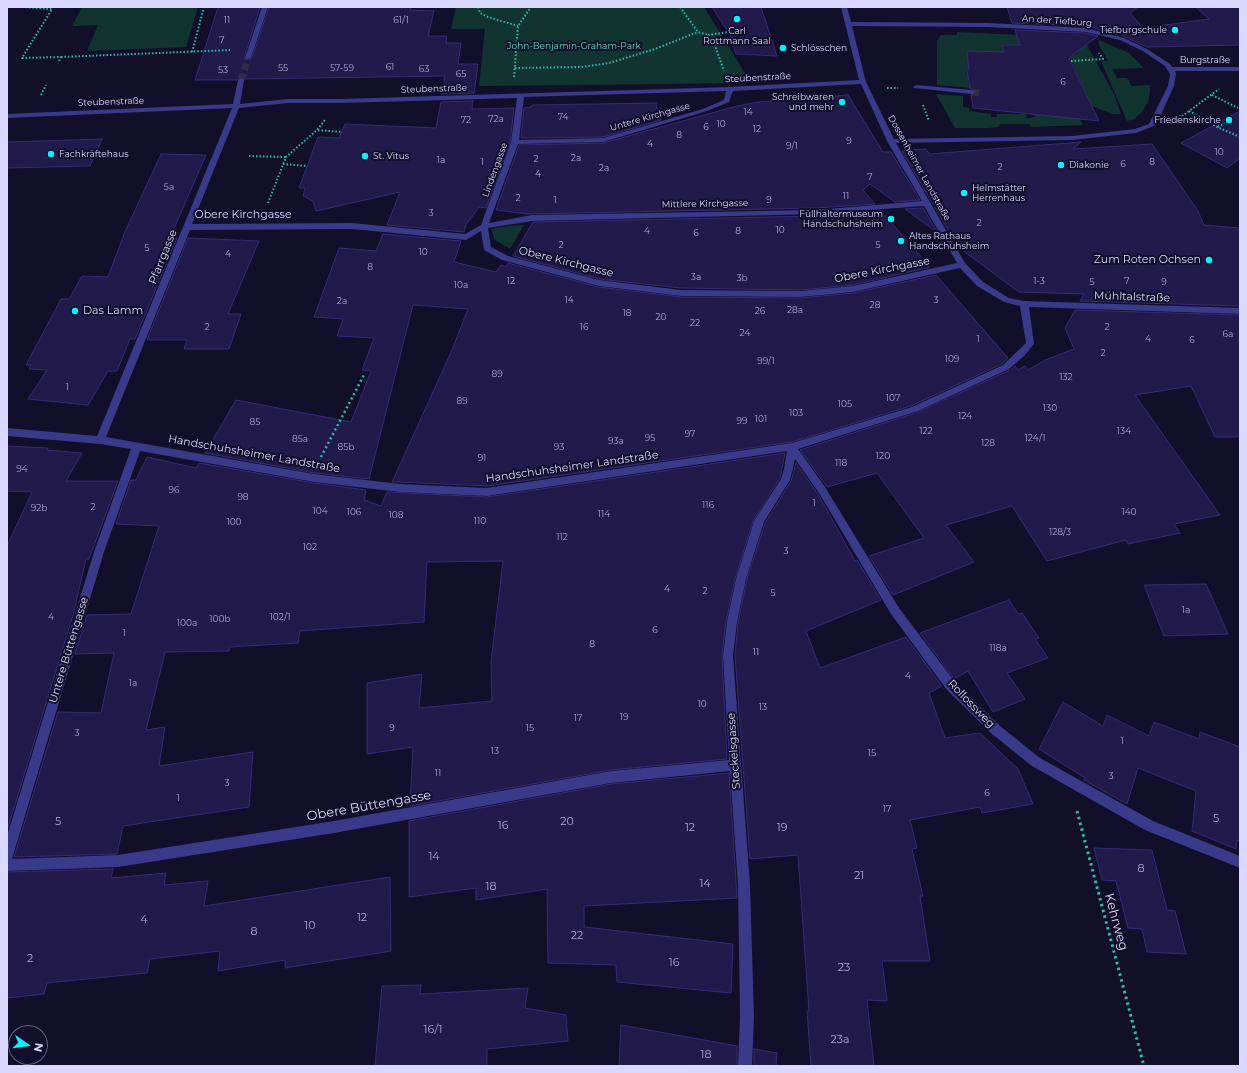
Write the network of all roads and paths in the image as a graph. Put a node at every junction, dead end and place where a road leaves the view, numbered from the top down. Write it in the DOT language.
graph roads {
  1 [pos="22,7"];
  2 [pos="204,7"];
  3 [pos="265,7"];
  4 [pos="478,7"];
  5 [pos="531,7"];
  6 [pos="680,7"];
  7 [pos="844,7"];
  8 [pos="848,24"];
  9 [pos="518,26"];
  10 [pos="698,32"];
  11 [pos="728,32"];
  12 [pos="708,35"];
  13 [pos="251,49"];
  14 [pos="192,52"];
  15 [pos="61,57"];
  16 [pos="248,58"];
  17 [pos="1098,59"];
  18 [pos="1071,61"];
  19 [pos="58,63"];
  20 [pos="515,68"];
  21 [pos="1171,69"];
  22 [pos="1197,69"];
  23 [pos="1240,69"];
  24 [pos="241,80"];
  25 [pos="864,85"];
  26 [pos="916,87"];
  27 [pos="730,89"];
  28 [pos="972,92"];
  29 [pos="513,95"];
  30 [pos="521,95"];
  31 [pos="1212,95"];
  32 [pos="340,102"];
  33 [pos="236,106"];
  34 [pos="1238,108"];
  35 [pos="1189,111"];
  36 [pos="1158,114"];
  37 [pos="7,116"];
  38 [pos="1224,123"];
  39 [pos="1217,127"];
  40 [pos="317,130"];
  41 [pos="342,132"];
  42 [pos="1240,137"];
  43 [pos="936,140"];
  44 [pos="891,141"];
  45 [pos="515,142"];
  46 [pos="249,156"];
  47 [pos="286,157"];
  48 [pos="283,164"];
  49 [pos="308,166"];
  50 [pos="268,203"];
  51 [pos="926,203"];
  52 [pos="484,226"];
  53 [pos="188,227"];
  54 [pos="962,265"];
  55 [pos="1024,304"];
  56 [pos="1240,311"];
  57 [pos="365,373"];
  58 [pos="7,432"];
  59 [pos="100,440"];
  60 [pos="137,446"];
  61 [pos="792,447"];
  62 [pos="310,477"];
  63 [pos="735,765"];
  64 [pos="1069,782"];
  65 [pos="7,856"];
  66 [pos="1240,862"];
  67 [pos="7,865"];
  68 [pos="745,1066"];
  69 [pos="1144,1066"];
  1 -- 15 [label="path"];
  2 -- 14 [label="path"];
  3 -- 13 [label="street"];
  4 -- 9 [label="path"];
  5 -- 9 [label="path"];
  6 -- 10 [label="path"];
  7 -- 8 [label="street, Dossenheimer Landstraße"];
  8 -- 21 [label="street, An der Tiefburg"];
  8 -- 25 [label="street, Dossenheimer Landstraße"];
  9 -- 20 [label="path"];
  10 -- 12 [label="path"];
  10 -- 20 [label="path"];
  11 -- 12 [label="path"];
  12 -- 27 [label="path"];
  13 -- 14 [label="path"];
  13 -- 16 [label="street"];
  14 -- 15 [label="path"];
  15 -- 19 [label="path"];
  17 -- 18 [label="path"];
  20 -- 29 [label="path"];
  21 -- 22 [label="street, Burgstraße"];
  21 -- 36 [label="street"];
  22 -- 23 [label="street, Burgstraße"];
  22 -- 31 [label="path"];
  24 -- 33 [label="street, Pfarrgasse"];
  25 -- 26 [label="path"];
  25 -- 27 [label="street, Steubenstraße"];
  25 -- 44 [label="street, Dossenheimer Landstraße"];
  26 -- 28 [label="street"];
  26 -- 43 [label="path"];
  27 -- 30 [label="street, Steubenstraße"];
  27 -- 45 [label="street, Untere Kirchgasse"];
  29 -- 30 [label="street, Steubenstraße"];
  29 -- 32 [label="street, Steubenstraße"];
  30 -- 45 [label="street, Lindengasse"];
  31 -- 34 [label="path"];
  31 -- 35 [label="path"];
  32 -- 33 [label="street, Steubenstraße"];
  32 -- 40 [label="path"];
  33 -- 37 [label="street, Steubenstraße"];
  33 -- 53 [label="street, Pfarrgasse"];
  35 -- 36 [label="path"];
  35 -- 39 [label="path"];
  36 -- 43 [label="street"];
  38 -- 39 [label="path"];
  39 -- 42 [label="path"];
  40 -- 41 [label="path"];
  40 -- 47 [label="path"];
  43 -- 44 [label="street"];
  44 -- 51 [label="street, Dossenheimer Landstraße"];
  45 -- 52 [label="street, Lindengasse"];
  46 -- 47 [label="path"];
  47 -- 48 [label="path"];
  48 -- 49 [label="path"];
  48 -- 50 [label="path"];
  51 -- 52 [label="street, Mittlere Kirchgasse"];
  51 -- 54 [label="street, Dossenheimer Landstraße"];
  52 -- 53 [label="street, Obere Kirchgasse"];
  52 -- 54 [label="street, Obere Kirchgasse"];
  53 -- 59 [label="street, Pfarrgasse"];
  54 -- 55 [label="street, Dossenheimer Landstraße"];
  55 -- 56 [label="street, Mühltalstraße"];
  55 -- 61 [label="street, Handschuhsheimer Landstraße"];
  57 -- 62 [label="path"];
  58 -- 59 [label="street, Handschuhsheimer Landstraße"];
  59 -- 60 [label="street, Handschuhsheimer Landstraße"];
  60 -- 62 [label="street, Handschuhsheimer Landstraße"];
  60 -- 65 [label="street, Untere Büttengasse"];
  61 -- 62 [label="street, Handschuhsheimer Landstraße"];
  61 -- 63 [label="street, Steckelsgasse"];
  61 -- 64 [label="street, Rollossweg"];
  63 -- 67 [label="street, Obere Büttengasse"];
  63 -- 68 [label="street, Steckelsgasse"];
  64 -- 66 [label="street, Rollossweg"];
  64 -- 69 [label="path, Kehrweg"];
}
